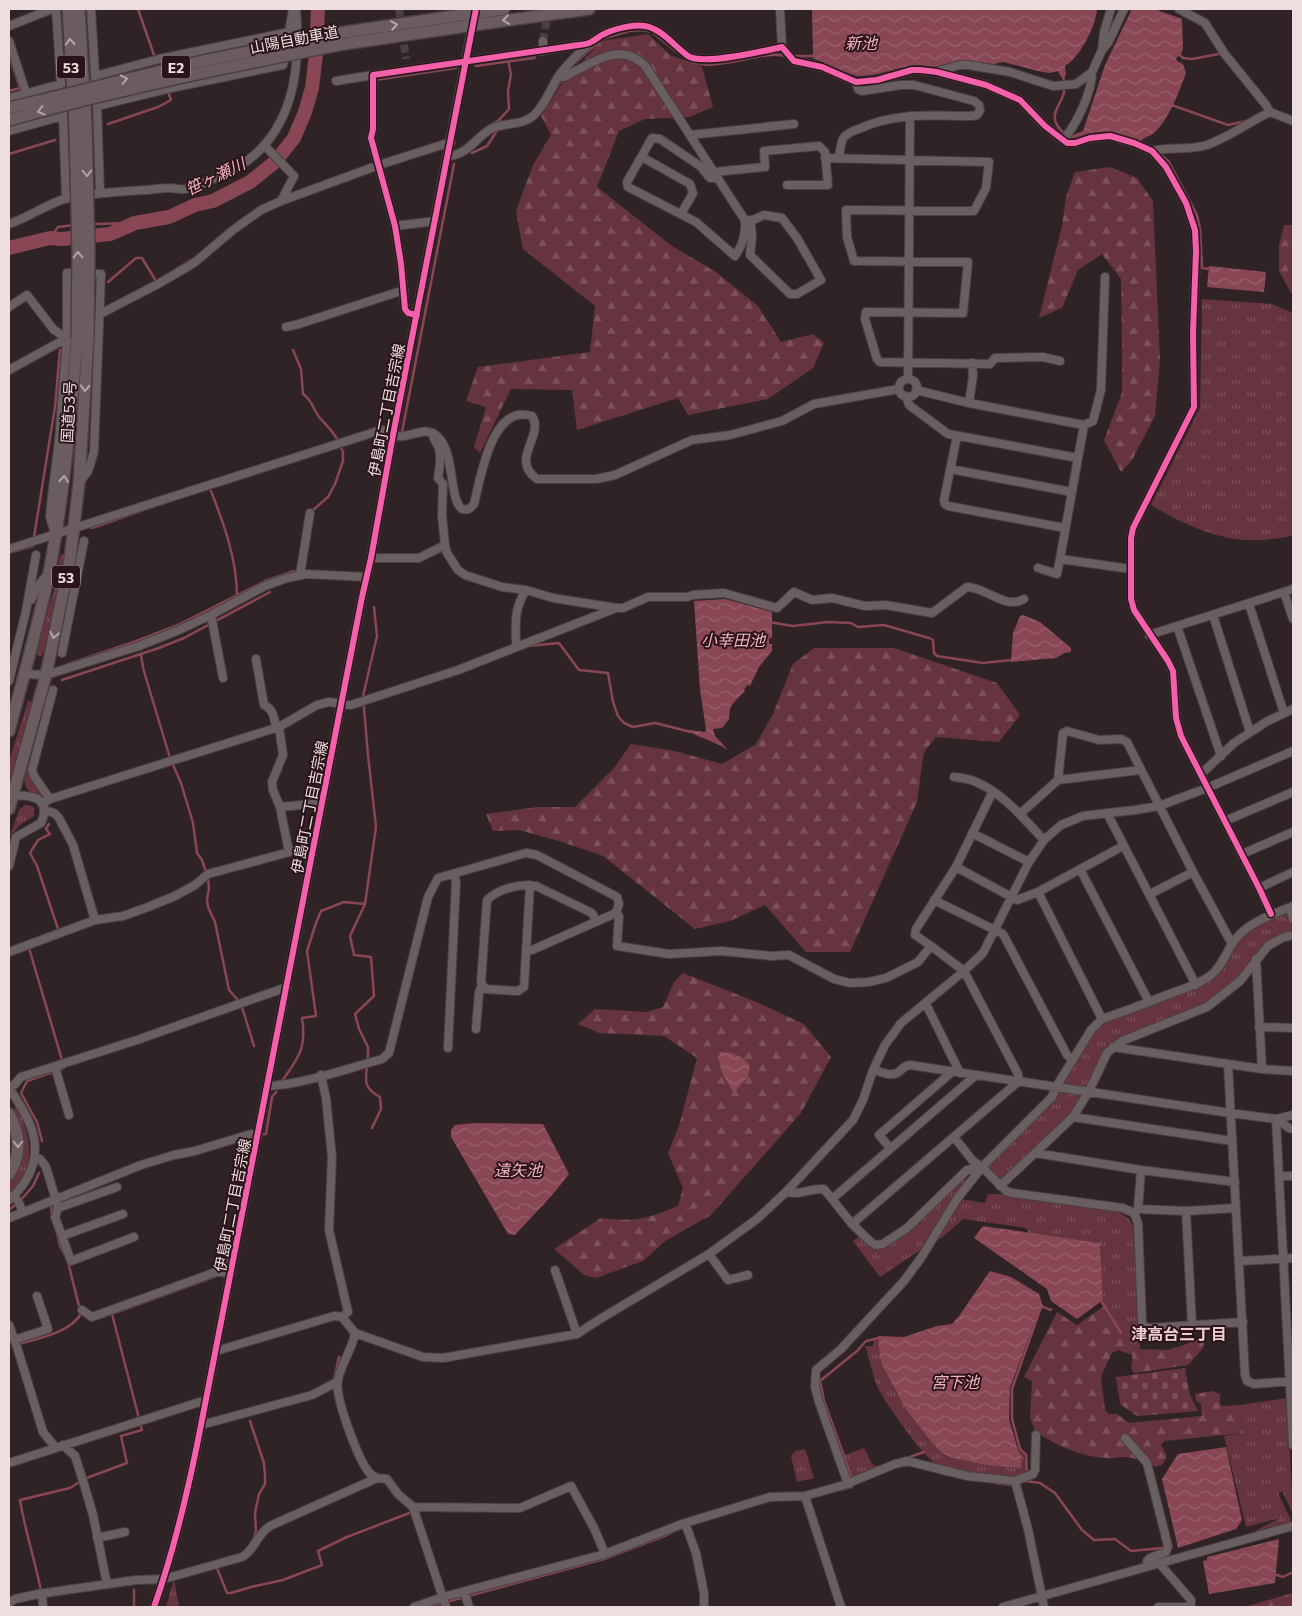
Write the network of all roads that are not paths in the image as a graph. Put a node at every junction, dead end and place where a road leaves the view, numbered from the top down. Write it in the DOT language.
graph roads {
  1 [pos="52,9"];
  2 [pos="56,9"];
  3 [pos="68,9"];
  4 [pos="79,9"];
  5 [pos="91,9"];
  6 [pos="295,9"];
  7 [pos="476,9"];
  8 [pos="504,9"];
  9 [pos="589,9"];
  10 [pos="780,9"];
  11 [pos="1111,9"];
  12 [pos="1124,9"];
  13 [pos="1179,9"];
  14 [pos="461,21"];
  15 [pos="9,26"];
  16 [pos="289,32"];
  17 [pos="345,38"];
  18 [pos="543,40"];
  19 [pos="9,41"];
  20 [pos="591,43"];
  21 [pos="1102,50"];
  22 [pos="543,51"];
  23 [pos="787,53"];
  24 [pos="406,59"];
  25 [pos="466,61"];
  26 [pos="407,69"];
  27 [pos="937,72"];
  28 [pos="1092,72"];
  29 [pos="94,76"];
  30 [pos="561,77"];
  31 [pos="373,78"];
  32 [pos="336,81"];
  33 [pos="856,82"];
  34 [pos="61,84"];
  35 [pos="26,93"];
  36 [pos="9,98"];
  37 [pos="97,106"];
  38 [pos="9,108"];
  39 [pos="1270,112"];
  40 [pos="63,116"];
  41 [pos="910,116"];
  42 [pos="9,120"];
  43 [pos="1293,121"];
  44 [pos="794,124"];
  45 [pos="80,125"];
  46 [pos="9,130"];
  47 [pos="98,133"];
  48 [pos="690,135"];
  49 [pos="1066,137"];
  50 [pos="64,139"];
  51 [pos="451,142"];
  52 [pos="266,148"];
  53 [pos="1152,151"];
  54 [pos="448,156"];
  55 [pos="642,157"];
  56 [pos="825,158"];
  57 [pos="839,159"];
  58 [pos="910,160"];
  59 [pos="379,164"];
  60 [pos="716,175"];
  61 [pos="787,185"];
  62 [pos="100,193"];
  63 [pos="66,198"];
  64 [pos="281,201"];
  65 [pos="910,210"];
  66 [pos="681,214"];
  67 [pos="745,220"];
  68 [pos="434,221"];
  69 [pos="9,224"];
  70 [pos="395,226"];
  71 [pos="909,261"];
  72 [pos="1105,277"];
  73 [pos="404,290"];
  74 [pos="9,307"];
  75 [pos="909,312"];
  76 [pos="100,314"];
  77 [pos="417,316"];
  78 [pos="286,327"];
  79 [pos="77,338"];
  80 [pos="1060,361"];
  81 [pos="908,362"];
  82 [pos="972,364"];
  83 [pos="9,370"];
  84 [pos="908,378"];
  85 [pos="899,389"];
  86 [pos="916,390"];
  87 [pos="906,396"];
  88 [pos="969,403"];
  89 [pos="1084,425"];
  90 [pos="83,428"];
  91 [pos="433,433"];
  92 [pos="393,435"];
  93 [pos="957,436"];
  94 [pos="94,452"];
  95 [pos="1078,458"];
  96 [pos="950,469"];
  97 [pos="79,482"];
  98 [pos="1072,492"];
  99 [pos="310,512"];
  100 [pos="74,528"];
  101 [pos="1065,528"];
  102 [pos="55,535"];
  103 [pos="84,541"];
  104 [pos="445,545"];
  105 [pos="9,549"];
  106 [pos="36,556"];
  107 [pos="371,558"];
  108 [pos="1060,558"];
  109 [pos="70,559"];
  110 [pos="1038,568"];
  111 [pos="1131,569"];
  112 [pos="49,573"];
  113 [pos="300,575"];
  114 [pos="366,577"];
  115 [pos="76,584"];
  116 [pos="1293,589"];
  117 [pos="526,590"];
  118 [pos="1284,592"];
  119 [pos="1024,599"];
  120 [pos="73,601"];
  121 [pos="1248,604"];
  122 [pos="616,608"];
  123 [pos="60,610"];
  124 [pos="26,611"];
  125 [pos="1212,615"];
  126 [pos="1293,619"];
  127 [pos="212,621"];
  128 [pos="1177,626"];
  129 [pos="1149,635"];
  130 [pos="516,648"];
  131 [pos="62,653"];
  132 [pos="256,658"];
  133 [pos="24,674"];
  134 [pos="46,674"];
  135 [pos="9,677"];
  136 [pos="223,678"];
  137 [pos="53,690"];
  138 [pos="342,704"];
  139 [pos="37,709"];
  140 [pos="1293,709"];
  141 [pos="1284,713"];
  142 [pos="279,728"];
  143 [pos="9,731"];
  144 [pos="1250,732"];
  145 [pos="41,736"];
  146 [pos="1293,751"];
  147 [pos="1221,756"];
  148 [pos="24,758"];
  149 [pos="1140,770"];
  150 [pos="1201,774"];
  151 [pos="954,777"];
  152 [pos="1058,780"];
  153 [pos="1207,788"];
  154 [pos="993,791"];
  155 [pos="1293,792"];
  156 [pos="11,796"];
  157 [pos="50,799"];
  158 [pos="322,803"];
  159 [pos="1159,806"];
  160 [pos="43,807"];
  161 [pos="280,807"];
  162 [pos="9,809"];
  163 [pos="1108,812"];
  164 [pos="1020,814"];
  165 [pos="1225,821"];
  166 [pos="1293,832"];
  167 [pos="972,833"];
  168 [pos="1044,840"];
  169 [pos="1123,846"];
  170 [pos="313,848"];
  171 [pos="289,852"];
  172 [pos="1242,854"];
  173 [pos="1029,862"];
  174 [pos="9,866"];
  175 [pos="956,867"];
  176 [pos="1080,869"];
  177 [pos="1193,872"];
  178 [pos="1293,872"];
  179 [pos="454,874"];
  180 [pos="530,885"];
  181 [pos="1259,888"];
  182 [pos="1038,892"];
  183 [pos="1150,894"];
  184 [pos="1012,897"];
  185 [pos="934,900"];
  186 [pos="1292,907"];
  187 [pos="616,913"];
  188 [pos="1271,914"];
  189 [pos="1293,919"];
  190 [pos="96,920"];
  191 [pos="596,921"];
  192 [pos="995,930"];
  193 [pos="1293,934"];
  194 [pos="1232,944"];
  195 [pos="931,946"];
  196 [pos="526,950"];
  197 [pos="9,952"];
  198 [pos="1256,959"];
  199 [pos="964,972"];
  200 [pos="482,985"];
  201 [pos="1196,985"];
  202 [pos="287,987"];
  203 [pos="1149,1002"];
  204 [pos="926,1004"];
  205 [pos="1102,1019"];
  206 [pos="1259,1027"];
  207 [pos="1293,1028"];
  208 [pos="476,1029"];
  209 [pos="1113,1047"];
  210 [pos="448,1048"];
  211 [pos="1073,1060"];
  212 [pos="1228,1064"];
  213 [pos="56,1069"];
  214 [pos="873,1070"];
  215 [pos="1262,1070"];
  216 [pos="1293,1071"];
  217 [pos="956,1072"];
  218 [pos="321,1075"];
  219 [pos="976,1075"];
  220 [pos="1019,1081"];
  221 [pos="268,1086"];
  222 [pos="9,1087"];
  223 [pos="1056,1087"];
  224 [pos="1089,1091"];
  225 [pos="1230,1113"];
  226 [pos="9,1114"];
  227 [pos="69,1115"];
  228 [pos="1293,1115"];
  229 [pos="1073,1117"];
  230 [pos="1276,1119"];
  231 [pos="1293,1130"];
  232 [pos="258,1135"];
  233 [pos="954,1137"];
  234 [pos="1232,1141"];
  235 [pos="890,1148"];
  236 [pos="1034,1153"];
  237 [pos="34,1158"];
  238 [pos="982,1167"];
  239 [pos="1141,1170"];
  240 [pos="9,1174"];
  241 [pos="1279,1176"];
  242 [pos="1293,1176"];
  243 [pos="1234,1182"];
  244 [pos="1000,1186"];
  245 [pos="117,1187"];
  246 [pos="786,1192"];
  247 [pos="832,1198"];
  248 [pos="15,1200"];
  249 [pos="56,1203"];
  250 [pos="1236,1208"];
  251 [pos="1186,1210"];
  252 [pos="1136,1211"];
  253 [pos="23,1212"];
  254 [pos="123,1214"];
  255 [pos="9,1218"];
  256 [pos="852,1224"];
  257 [pos="62,1236"];
  258 [pos="134,1238"];
  259 [pos="709,1254"];
  260 [pos="1293,1258"];
  261 [pos="1283,1259"];
  262 [pos="1240,1261"];
  263 [pos="554,1270"];
  264 [pos="231,1273"];
  265 [pos="748,1275"];
  266 [pos="37,1296"];
  267 [pos="82,1310"];
  268 [pos="342,1318"];
  269 [pos="1243,1322"];
  270 [pos="1192,1324"];
  271 [pos="9,1325"];
  272 [pos="355,1333"];
  273 [pos="577,1334"];
  274 [pos="16,1343"];
  275 [pos="216,1351"];
  276 [pos="1291,1381"];
  277 [pos="337,1382"];
  278 [pos="206,1400"];
  279 [pos="202,1426"];
  280 [pos="1036,1435"];
  281 [pos="1125,1438"];
  282 [pos="1293,1445"];
  283 [pos="60,1447"];
  284 [pos="9,1463"];
  285 [pos="377,1478"];
  286 [pos="851,1483"];
  287 [pos="1015,1483"];
  288 [pos="805,1497"];
  289 [pos="413,1506"];
  290 [pos="685,1525"];
  291 [pos="1293,1526"];
  292 [pos="126,1532"];
  293 [pos="97,1538"];
  294 [pos="604,1554"];
  295 [pos="1159,1563"];
  296 [pos="1148,1566"];
  297 [pos="164,1579"];
  298 [pos="107,1584"];
  299 [pos="42,1594"];
  300 [pos="465,1595"];
  301 [pos="1041,1597"];
  302 [pos="9,1602"];
  303 [pos="445,1602"];
  304 [pos="42,1607"];
  305 [pos="154,1607"];
  306 [pos="414,1607"];
  307 [pos="469,1607"];
  308 [pos="704,1607"];
  309 [pos="841,1607"];
  310 [pos="1003,1607"];
  311 [pos="1044,1607"];
  312 [pos="1158,1607"];
  1 -- 15 [label="street"];
  2 -- 34 [label="street"];
  45 -- 3 [label="highway, 国道53号 / 53, one-way"];
  4 -- 45 [label="highway, 国道53号 / 53"];
  5 -- 29 [label="street"];
  6 -- 16 [label="street"];
  6 -- 52 [label="street"];
  7 -- 25 [label="street, 伊島町二丁目吉宗線"];
  8 -- 14 [label="highway, 山陽自動車道 / E2, bridge"];
  9 -- 14 [label="highway, 山陽自動車道 / E2, one-way, bridge"];
  10 -- 23 [label="street"];
  11 -- 21 [label="street"];
  12 -- 21 [label="street"];
  13 -- 39 [label="street"];
  14 -- 17 [label="highway, 山陽自動車道 / E2"];
  16 -- 29 [label="street"];
  16 -- 37 [label="street"];
  38 -- 17 [label="highway, 山陽自動車道 / E2, one-way, bridge"];
  17 -- 42 [label="highway, 山陽自動車道 / E2, one-way, bridge"];
  18 -- 22 [label="street"];
  19 -- 35 [label="street"];
  20 -- 22 [label="street"];
  20 -- 23 [label="street"];
  20 -- 30 [label="street"];
  21 -- 28 [label="street"];
  22 -- 25 [label="street"];
  23 -- 33 [label="street"];
  24 -- 26 [label="street"];
  25 -- 26 [label="street"];
  25 -- 51 [label="street, 伊島町二丁目吉宗線"];
  26 -- 31 [label="street"];
  27 -- 28 [label="street"];
  27 -- 33 [label="street"];
  27 -- 49 [label="street"];
  28 -- 49 [label="street"];
  29 -- 37 [label="street"];
  30 -- 48 [label="street"];
  30 -- 54 [label="street"];
  31 -- 32 [label="street"];
  31 -- 59 [label="street"];
  33 -- 41 [label="street"];
  34 -- 35 [label="street"];
  34 -- 40 [label="street"];
  35 -- 36 [label="street"];
  37 -- 47 [label="street"];
  39 -- 43 [label="street"];
  39 -- 53 [label="street"];
  40 -- 46 [label="street"];
  40 -- 50 [label="street"];
  41 -- 57 [label="street"];
  41 -- 58 [label="street"];
  44 -- 48 [label="street"];
  45 -- 79 [label="highway, 国道53号 / 53, bridge"];
  47 -- 50 [label="street"];
  47 -- 62 [label="street"];
  48 -- 60 [label="street"];
  49 -- 53 [label="street"];
  50 -- 63 [label="street"];
  51 -- 54 [label="street, 伊島町二丁目吉宗線"];
  51 -- 59 [label="street"];
  52 -- 62 [label="street"];
  52 -- 64 [label="street"];
  53 -- 111 [label="street"];
  54 -- 68 [label="street, 伊島町二丁目吉宗線"];
  55 -- 60 [label="street"];
  55 -- 66 [label="street"];
  55 -- 66 [label="street"];
  56 -- 57 [label="street"];
  56 -- 60 [label="street"];
  56 -- 61 [label="street"];
  57 -- 58 [label="street"];
  58 -- 65 [label="street"];
  58 -- 65 [label="street"];
  59 -- 64 [label="street"];
  59 -- 70 [label="street"];
  60 -- 67 [label="street"];
  62 -- 63 [label="street"];
  63 -- 69 [label="street"];
  64 -- 76 [label="street"];
  65 -- 71 [label="street"];
  65 -- 71 [label="street"];
  66 -- 67 [label="street"];
  67 -- 67 [label="street"];
  68 -- 70 [label="street"];
  68 -- 77 [label="street, 伊島町二丁目吉宗線"];
  70 -- 73 [label="street"];
  71 -- 75 [label="street"];
  71 -- 75 [label="street"];
  72 -- 89 [label="street"];
  73 -- 77 [label="street"];
  73 -- 78 [label="street"];
  74 -- 79 [label="street"];
  75 -- 81 [label="street"];
  75 -- 81 [label="street"];
  76 -- 79 [label="street"];
  76 -- 94 [label="street"];
  77 -- 92 [label="street, 伊島町二丁目吉宗線"];
  79 -- 83 [label="street"];
  79 -- 90 [label="highway, 国道53号 / 53, one-way"];
  102 -- 79 [label="highway, 国道53号 / 53, one-way"];
  80 -- 82 [label="street"];
  81 -- 82 [label="street"];
  81 -- 84 [label="street"];
  82 -- 88 [label="street"];
  84 -- 85 [label="street"];
  84 -- 86 [label="street"];
  85 -- 87 [label="street"];
  85 -- 91 [label="street"];
  86 -- 87 [label="street"];
  86 -- 88 [label="street"];
  87 -- 93 [label="street"];
  88 -- 89 [label="street"];
  89 -- 95 [label="street"];
  90 -- 94 [label="street"];
  90 -- 97 [label="highway, 国道53号 / 53"];
  91 -- 92 [label="street"];
  91 -- 104 [label="street"];
  92 -- 100 [label="street"];
  92 -- 107 [label="street, 伊島町二丁目吉宗線"];
  93 -- 95 [label="street"];
  93 -- 96 [label="street"];
  94 -- 97 [label="street"];
  95 -- 98 [label="street"];
  96 -- 98 [label="street"];
  96 -- 101 [label="street"];
  97 -- 100 [label="highway, 国道53号 / 53"];
  98 -- 101 [label="street"];
  99 -- 113 [label="street"];
  100 -- 102 [label="street"];
  100 -- 109 [label="highway, 国道53号 / 53"];
  101 -- 108 [label="street"];
  102 -- 105 [label="street"];
  102 -- 112 [label="highway, 国道53号 / 53"];
  103 -- 115 [label="street"];
  104 -- 107 [label="street"];
  104 -- 117 [label="street"];
  106 -- 124 [label="street"];
  107 -- 114 [label="street, 伊島町二丁目吉宗線"];
  108 -- 110 [label="street"];
  108 -- 111 [label="street"];
  109 -- 115 [label="street"];
  109 -- 123 [label="highway, 国道53号 / 53"];
  111 -- 129 [label="street"];
  112 -- 124 [label="street"];
  112 -- 133 [label="highway, 国道53号 / 53"];
  113 -- 114 [label="street"];
  113 -- 127 [label="street"];
  114 -- 138 [label="street, 伊島町二丁目吉宗線"];
  115 -- 120 [label="street"];
  116 -- 118 [label="street"];
  117 -- 122 [label="street"];
  117 -- 130 [label="street"];
  118 -- 121 [label="street"];
  118 -- 126 [label="street"];
  119 -- 122 [label="street"];
  120 -- 123 [label="street"];
  120 -- 131 [label="street"];
  121 -- 125 [label="street"];
  121 -- 141 [label="street"];
  122 -- 130 [label="street"];
  123 -- 134 [label="highway, 国道53号 / 53, one-way"];
  124 -- 135 [label="street"];
  125 -- 128 [label="street"];
  125 -- 144 [label="street"];
  127 -- 134 [label="street"];
  127 -- 136 [label="street"];
  128 -- 129 [label="street"];
  128 -- 147 [label="street"];
  129 -- 150 [label="street"];
  130 -- 138 [label="street"];
  132 -- 142 [label="street"];
  133 -- 134 [label="street"];
  133 -- 143 [label="highway, 国道53号 / 53"];
  134 -- 139 [label="highway, 国道53号 / 53"];
  137 -- 145 [label="street"];
  138 -- 142 [label="street"];
  138 -- 158 [label="street, 伊島町二丁目吉宗線"];
  139 -- 145 [label="street"];
  139 -- 148 [label="highway, 国道53号 / 53"];
  140 -- 141 [label="street"];
  141 -- 144 [label="street"];
  142 -- 157 [label="street"];
  142 -- 161 [label="street"];
  144 -- 147 [label="street"];
  145 -- 148 [label="street"];
  145 -- 157 [label="street"];
  146 -- 153 [label="street"];
  147 -- 150 [label="street"];
  148 -- 156 [label="highway, 国道53号 / 53"];
  149 -- 152 [label="street"];
  149 -- 152 [label="street"];
  149 -- 159 [label="street"];
  150 -- 153 [label="street"];
  151 -- 154 [label="street"];
  152 -- 164 [label="street"];
  153 -- 159 [label="street"];
  153 -- 165 [label="street"];
  154 -- 164 [label="street"];
  154 -- 167 [label="street"];
  155 -- 165 [label="street"];
  156 -- 160 [label="street"];
  156 -- 162 [label="highway, 国道53号 / 53"];
  157 -- 160 [label="street"];
  158 -- 161 [label="street"];
  158 -- 170 [label="street, 伊島町二丁目吉宗線"];
  159 -- 163 [label="street"];
  159 -- 177 [label="street"];
  160 -- 174 [label="street"];
  160 -- 190 [label="street"];
  161 -- 171 [label="street"];
  163 -- 168 [label="street"];
  163 -- 169 [label="street"];
  164 -- 168 [label="street"];
  165 -- 172 [label="street"];
  166 -- 172 [label="street"];
  167 -- 173 [label="street"];
  167 -- 175 [label="street"];
  168 -- 173 [label="street"];
  169 -- 176 [label="street"];
  169 -- 183 [label="street"];
  170 -- 171 [label="street"];
  170 -- 202 [label="street, 伊島町二丁目吉宗線"];
  171 -- 190 [label="street"];
  172 -- 181 [label="street"];
  173 -- 184 [label="street"];
  175 -- 184 [label="street"];
  175 -- 185 [label="street"];
  176 -- 182 [label="street"];
  176 -- 203 [label="street"];
  177 -- 183 [label="street"];
  177 -- 194 [label="street"];
  178 -- 181 [label="street"];
  179 -- 187 [label="street"];
  179 -- 210 [label="street"];
  179 -- 218 [label="street"];
  180 -- 191 [label="street"];
  180 -- 196 [label="street"];
  180 -- 200 [label="street"];
  181 -- 188 [label="street"];
  182 -- 184 [label="street"];
  182 -- 205 [label="street"];
  183 -- 201 [label="street"];
  184 -- 192 [label="street"];
  185 -- 192 [label="street"];
  185 -- 195 [label="street"];
  186 -- 188 [label="street"];
  186 -- 189 [label="street"];
  187 -- 191 [label="street"];
  187 -- 195 [label="street"];
  188 -- 194 [label="street"];
  190 -- 197 [label="street"];
  191 -- 196 [label="street"];
  192 -- 199 [label="street"];
  192 -- 211 [label="street"];
  193 -- 198 [label="street"];
  194 -- 201 [label="street"];
  195 -- 199 [label="street"];
  196 -- 200 [label="street"];
  198 -- 206 [label="street"];
  198 -- 209 [label="street"];
  199 -- 204 [label="street"];
  199 -- 220 [label="street"];
  200 -- 208 [label="street"];
  201 -- 203 [label="street"];
  202 -- 213 [label="street"];
  202 -- 221 [label="street, 伊島町二丁目吉宗線"];
  203 -- 205 [label="street"];
  204 -- 214 [label="street"];
  204 -- 217 [label="street"];
  205 -- 211 [label="street"];
  206 -- 207 [label="street"];
  206 -- 215 [label="street"];
  209 -- 212 [label="street"];
  209 -- 224 [label="street"];
  211 -- 223 [label="street"];
  212 -- 215 [label="street"];
  212 -- 225 [label="street"];
  213 -- 222 [label="street"];
  213 -- 227 [label="street"];
  214 -- 217 [label="street"];
  214 -- 246 [label="street"];
  215 -- 216 [label="street"];
  217 -- 219 [label="street"];
  217 -- 235 [label="street"];
  218 -- 221 [label="street"];
  218 -- 268 [label="street"];
  219 -- 220 [label="street"];
  219 -- 235 [label="street"];
  220 -- 223 [label="street"];
  220 -- 233 [label="street"];
  221 -- 232 [label="street, 伊島町二丁目吉宗線"];
  222 -- 237 [label="street"];
  223 -- 224 [label="street"];
  223 -- 238 [label="street"];
  224 -- 225 [label="street"];
  224 -- 229 [label="street"];
  225 -- 230 [label="street"];
  225 -- 234 [label="street"];
  226 -- 240 [label="highway, one-way"];
  228 -- 230 [label="street"];
  229 -- 234 [label="street"];
  229 -- 236 [label="street"];
  230 -- 231 [label="street"];
  230 -- 241 [label="street"];
  232 -- 249 [label="street"];
  232 -- 264 [label="street, 伊島町二丁目吉宗線"];
  233 -- 238 [label="street"];
  233 -- 256 [label="street"];
  234 -- 243 [label="street"];
  235 -- 247 [label="street"];
  236 -- 239 [label="street"];
  236 -- 244 [label="street"];
  237 -- 248 [label="street"];
  237 -- 249 [label="street"];
  238 -- 244 [label="street"];
  238 -- 256 [label="street"];
  238 -- 286 [label="street"];
  239 -- 243 [label="street"];
  239 -- 252 [label="street"];
  241 -- 242 [label="street"];
  241 -- 261 [label="street"];
  243 -- 250 [label="street"];
  244 -- 252 [label="street"];
  245 -- 249 [label="street"];
  246 -- 247 [label="street"];
  246 -- 259 [label="street"];
  247 -- 256 [label="street"];
  248 -- 253 [label="street"];
  249 -- 253 [label="street"];
  249 -- 257 [label="street"];
  250 -- 251 [label="street"];
  250 -- 262 [label="street"];
  251 -- 252 [label="street"];
  251 -- 270 [label="street"];
  252 -- 270 [label="street"];
  253 -- 255 [label="street"];
  254 -- 257 [label="street"];
  257 -- 258 [label="street"];
  259 -- 265 [label="street"];
  259 -- 273 [label="street"];
  260 -- 261 [label="street"];
  261 -- 262 [label="street"];
  261 -- 276 [label="street"];
  262 -- 269 [label="street"];
  263 -- 273 [label="street"];
  264 -- 267 [label="street"];
  264 -- 275 [label="street, 伊島町二丁目吉宗線"];
  266 -- 274 [label="street"];
  268 -- 272 [label="street"];
  268 -- 275 [label="street"];
  269 -- 270 [label="street"];
  269 -- 276 [label="street"];
  271 -- 274 [label="street"];
  272 -- 273 [label="street"];
  272 -- 277 [label="street"];
  274 -- 283 [label="street"];
  275 -- 278 [label="street, 伊島町二丁目吉宗線"];
  276 -- 282 [label="street"];
  277 -- 279 [label="street"];
  277 -- 285 [label="street"];
  278 -- 279 [label="street, 伊島町二丁目吉宗線"];
  278 -- 283 [label="street"];
  279 -- 297 [label="street, 伊島町二丁目吉宗線"];
  280 -- 287 [label="street"];
  281 -- 296 [label="street"];
  283 -- 284 [label="street"];
  283 -- 293 [label="street"];
  285 -- 289 [label="street"];
  285 -- 297 [label="street"];
  286 -- 287 [label="street"];
  286 -- 288 [label="street"];
  287 -- 301 [label="street"];
  288 -- 290 [label="street"];
  288 -- 309 [label="street"];
  289 -- 294 [label="street"];
  289 -- 303 [label="street"];
  290 -- 294 [label="street"];
  290 -- 308 [label="street"];
  291 -- 295 [label="street"];
  292 -- 293 [label="street"];
  293 -- 298 [label="street"];
  294 -- 300 [label="street"];
  295 -- 296 [label="street"];
  295 -- 312 [label="street"];
  296 -- 301 [label="street"];
  297 -- 298 [label="street"];
  297 -- 305 [label="street, 伊島町二丁目吉宗線"];
  298 -- 299 [label="street"];
  299 -- 302 [label="street"];
  299 -- 304 [label="street"];
  300 -- 303 [label="street"];
  300 -- 307 [label="street"];
  301 -- 310 [label="street"];
  301 -- 311 [label="street"];
  303 -- 306 [label="street"];
}
